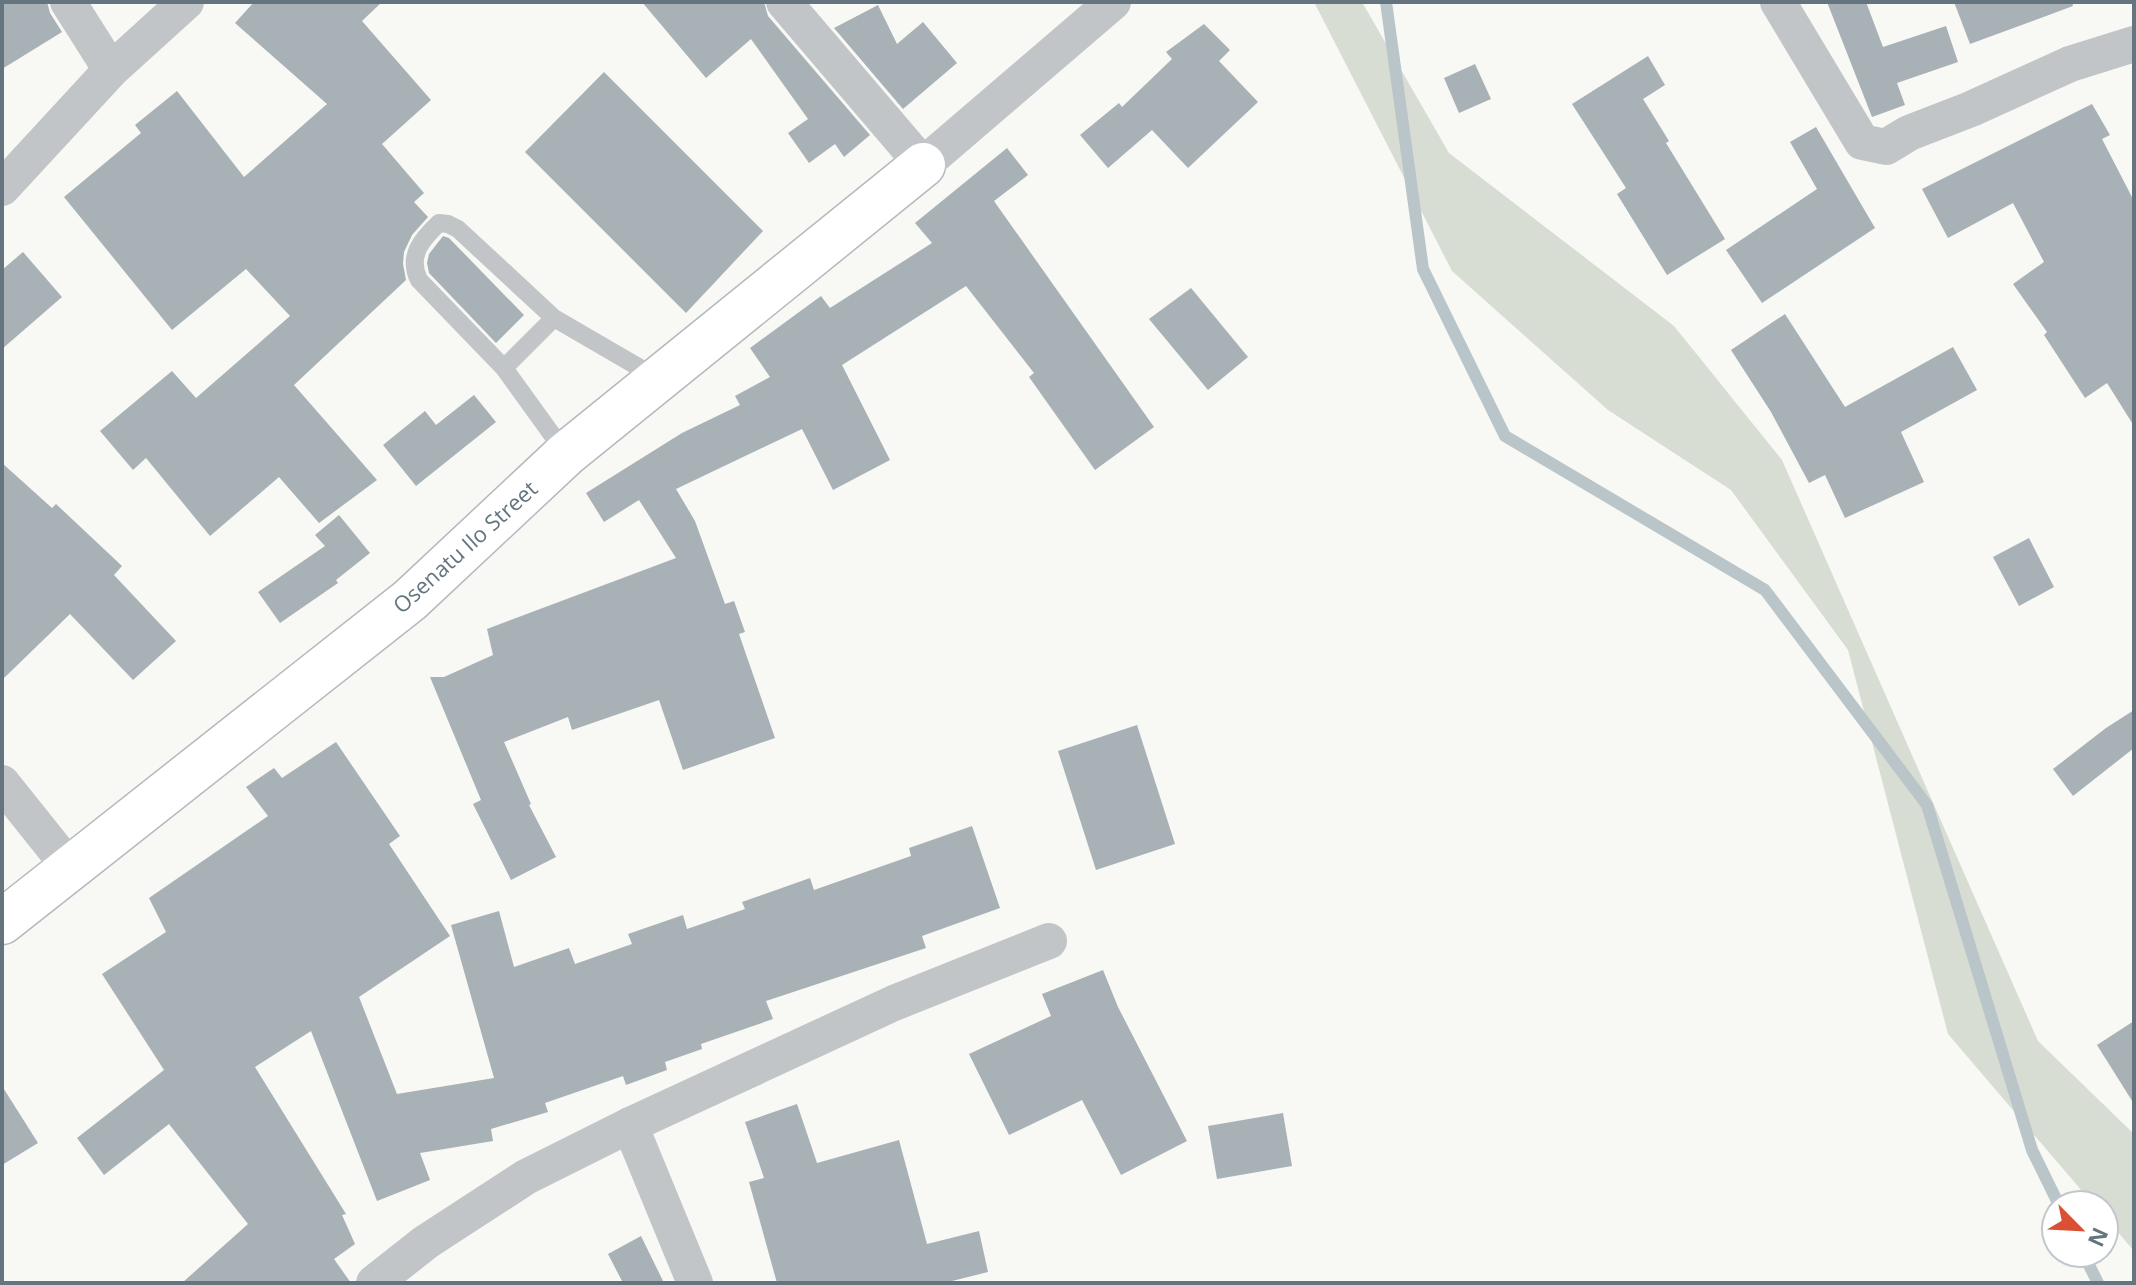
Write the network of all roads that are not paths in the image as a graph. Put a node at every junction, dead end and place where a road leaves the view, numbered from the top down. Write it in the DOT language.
graph roads {
  1 [pos="68,2"];
  2 [pos="186,2"];
  3 [pos="784,2"];
  4 [pos="1113,2"];
  5 [pos="1778,2"];
  6 [pos="2134,44"];
  7 [pos="111,70"];
  8 [pos="923,165"];
  9 [pos="2,188"];
  10 [pos="554,318"];
  11 [pos="504,368"];
  12 [pos="659,379"];
  13 [pos="566,454"];
  14 [pos="2,783"];
  15 [pos="70,868"];
  16 [pos="2,922"];
  17 [pos="1049,941"];
  18 [pos="630,1125"];
  19 [pos="374,1283"];
  20 [pos="695,1283"];
  1 -- 7 [label="street"];
  2 -- 7 [label="street"];
  3 -- 8 [label="street"];
  4 -- 8 [label="street"];
  5 -- 6 [label="street"];
  7 -- 9 [label="street"];
  8 -- 12 [label="street, Osenatu Ilo Street"];
  10 -- 11 [label="lane"];
  10 -- 11 [label="lane"];
  10 -- 12 [label="lane"];
  11 -- 13 [label="lane"];
  12 -- 13 [label="street, Osenatu Ilo Street"];
  13 -- 15 [label="street, Osenatu Ilo Street"];
  14 -- 15 [label="street"];
  15 -- 16 [label="street, Osenatu Ilo Street"];
  17 -- 18 [label="street"];
  18 -- 19 [label="street"];
  18 -- 20 [label="street"];
}
